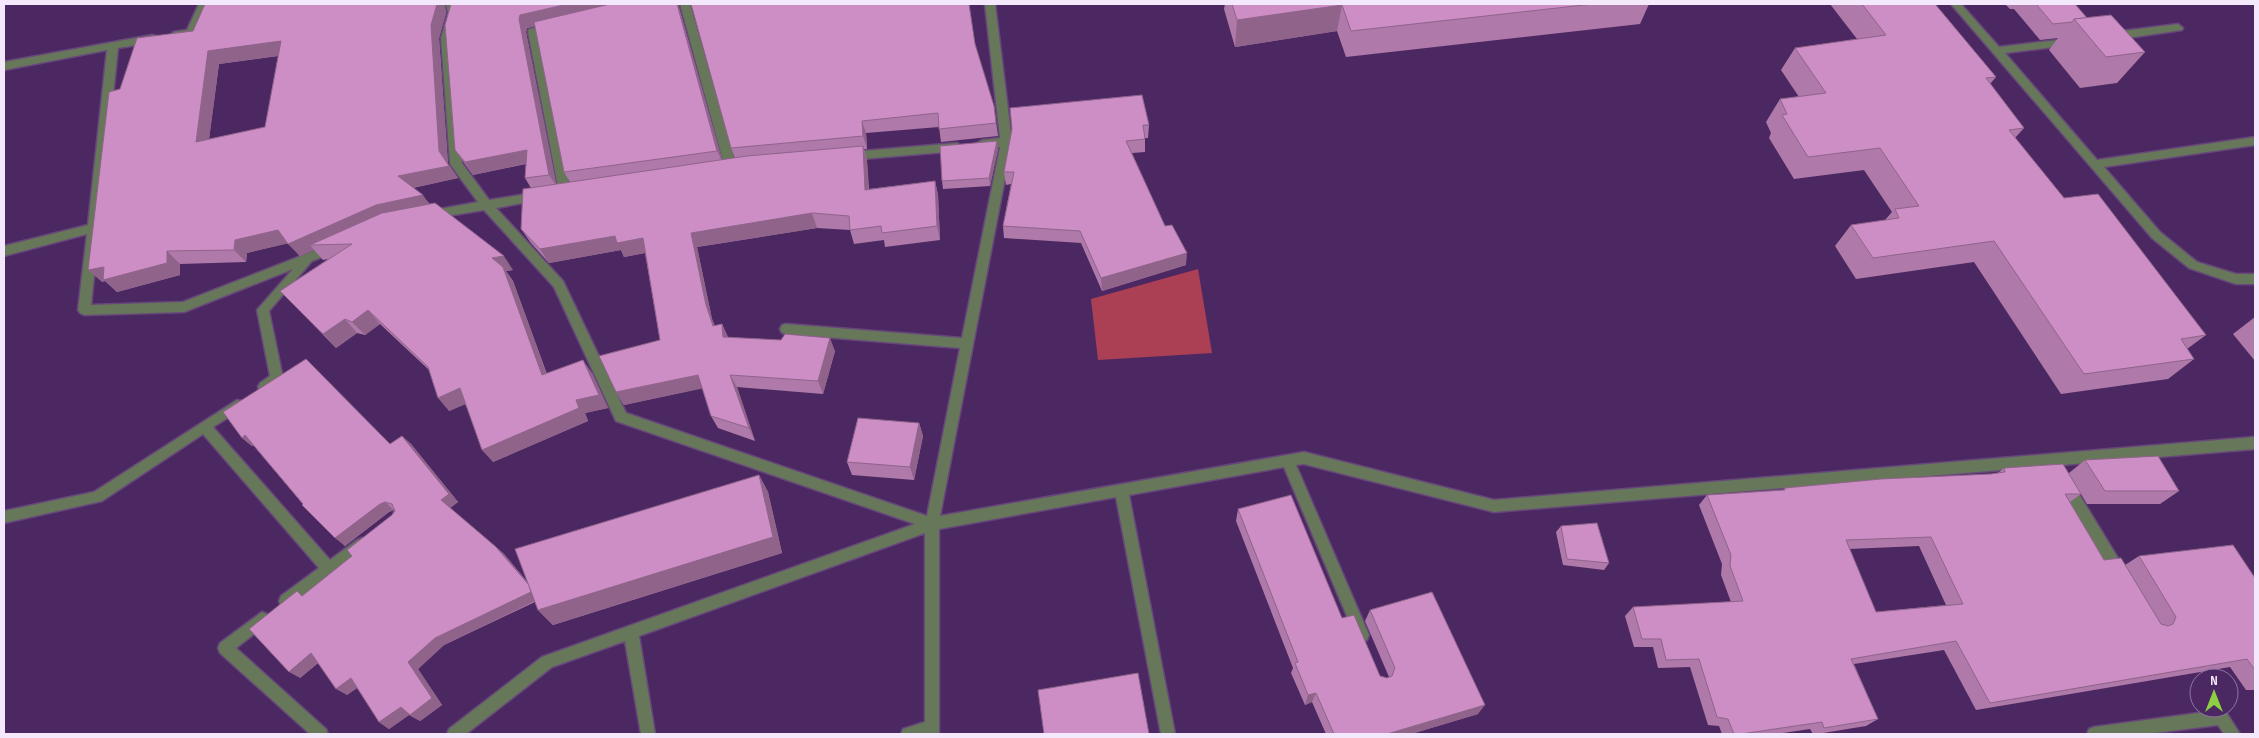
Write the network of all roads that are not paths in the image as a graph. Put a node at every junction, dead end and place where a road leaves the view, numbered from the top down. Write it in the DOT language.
graph roads {
  1 [pos="204,4"];
  2 [pos="451,4"];
  3 [pos="685,4"];
  4 [pos="990,4"];
  5 [pos="1956,4"];
  6 [pos="562,25"];
  7 [pos="2178,28"];
  8 [pos="2100,38"];
  9 [pos="2081,40"];
  10 [pos="113,45"];
  11 [pos="1996,51"];
  12 [pos="4,66"];
  13 [pos="1006,142"];
  14 [pos="2255,142"];
  15 [pos="840,157"];
  16 [pos="2095,164"];
  17 [pos="745,166"];
  18 [pos="485,204"];
  19 [pos="419,217"];
  20 [pos="92,228"];
  21 [pos="341,245"];
  22 [pos="4,251"];
  23 [pos="307,260"];
  24 [pos="2255,279"];
  25 [pos="786,329"];
  26 [pos="966,343"];
  27 [pos="204,426"];
  28 [pos="2255,443"];
  29 [pos="1287,460"];
  30 [pos="2051,460"];
  31 [pos="1121,490"];
  32 [pos="4,517"];
  33 [pos="932,524"];
  34 [pos="373,535"];
  35 [pos="329,569"];
  36 [pos="2126,584"];
  37 [pos="631,632"];
  38 [pos="1370,652"];
  39 [pos="473,727"];
  40 [pos="932,731"];
  41 [pos="321,734"];
  42 [pos="454,734"];
  43 [pos="648,734"];
  44 [pos="908,734"];
  45 [pos="1168,734"];
  46 [pos="2094,734"];
  47 [pos="2233,734"];
  1 -- 10 [label="street"];
  2 -- 18 [label="street"];
  3 -- 17 [label="street"];
  4 -- 13 [label="street"];
  5 -- 11 [label="street"];
  6 -- 18 [label="street"];
  7 -- 8 [label="street"];
  9 -- 11 [label="street"];
  10 -- 12 [label="street"];
  10 -- 20 [label="street"];
  11 -- 16 [label="street"];
  13 -- 15 [label="street"];
  13 -- 26 [label="street"];
  14 -- 16 [label="street"];
  16 -- 24 [label="street"];
  18 -- 19 [label="street"];
  18 -- 33 [label="street"];
  20 -- 22 [label="street"];
  20 -- 23 [label="street"];
  21 -- 23 [label="street"];
  23 -- 27 [label="street"];
  25 -- 26 [label="street"];
  26 -- 33 [label="street"];
  27 -- 32 [label="street"];
  27 -- 35 [label="street"];
  28 -- 30 [label="street"];
  29 -- 30 [label="street"];
  29 -- 31 [label="street"];
  29 -- 38 [label="street"];
  30 -- 36 [label="street"];
  31 -- 33 [label="street"];
  31 -- 45 [label="street"];
  33 -- 37 [label="street"];
  33 -- 40 [label="street"];
  34 -- 35 [label="street"];
  35 -- 41 [label="street"];
  37 -- 39 [label="street"];
  37 -- 43 [label="street"];
  39 -- 42 [label="street"];
  40 -- 44 [label="street"];
  46 -- 47 [label="street"];
}
